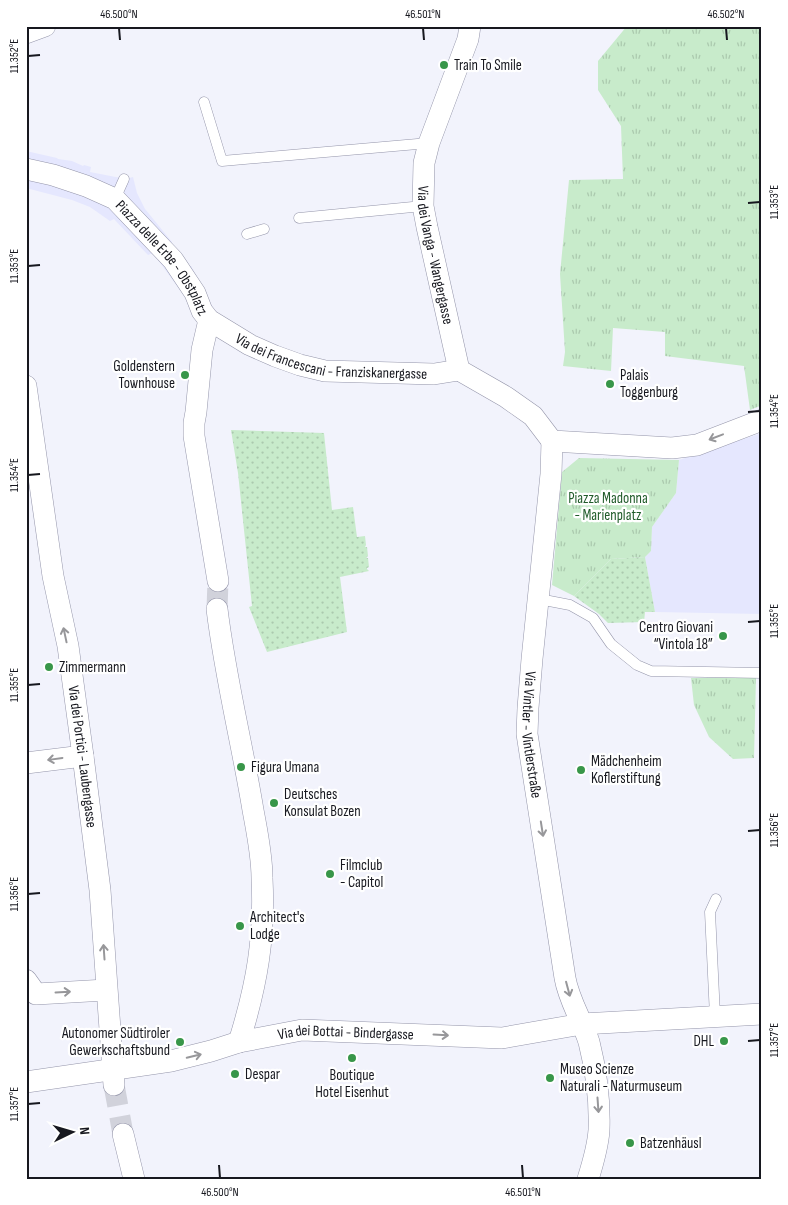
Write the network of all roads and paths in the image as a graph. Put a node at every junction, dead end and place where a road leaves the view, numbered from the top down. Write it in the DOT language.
graph roads {
  1 [pos="44,26"];
  2 [pos="470,26"];
  3 [pos="26,33"];
  4 [pos="204,102"];
  5 [pos="429,143"];
  6 [pos="26,169"];
  7 [pos="124,178"];
  8 [pos="115,199"];
  9 [pos="423,206"];
  10 [pos="299,218"];
  11 [pos="264,229"];
  12 [pos="247,234"];
  13 [pos="209,320"];
  14 [pos="459,370"];
  15 [pos="26,386"];
  16 [pos="762,420"];
  17 [pos="552,441"];
  18 [pos="218,581"];
  19 [pos="539,599"];
  20 [pos="217,609"];
  21 [pos="762,673"];
  22 [pos="83,756"];
  23 [pos="26,763"];
  24 [pos="716,899"];
  25 [pos="26,980"];
  26 [pos="106,990"];
  27 [pos="762,1014"];
  28 [pos="715,1016"];
  29 [pos="582,1024"];
  30 [pos="239,1042"];
  31 [pos="113,1078"];
  32 [pos="33,1082"];
  33 [pos="123,1134"];
  34 [pos="134,1179"];
  35 [pos="588,1179"];
  1 -- 3 [label="street"];
  2 -- 5 [label="street, Via dei Vanga - Wangergasse"];
  4 -- 5 [label="lane"];
  5 -- 9 [label="street, Via dei Vanga - Wangergasse"];
  6 -- 8 [label="street, Piazza delle Erbe - Obstplatz"];
  7 -- 8 [label="lane"];
  8 -- 13 [label="street, Piazza delle Erbe - Obstplatz"];
  9 -- 10 [label="lane"];
  9 -- 14 [label="street, Via dei Vanga - Wangergasse"];
  11 -- 12 [label="lane"];
  13 -- 14 [label="street, Via dei Francescani - Franziskanergasse"];
  13 -- 18 [label="street"];
  14 -- 17 [label="street"];
  22 -- 15 [label="street, Via dei Portici - Laubengasse, one-way"];
  16 -- 17 [label="street, one-way"];
  17 -- 19 [label="street, Via Vintler - Vintlerstraße"];
  19 -- 21 [label="lane"];
  19 -- 29 [label="street, Via Vintler - Vintlerstraße, one-way"];
  20 -- 30 [label="street"];
  22 -- 23 [label="street, one-way"];
  26 -- 22 [label="street, Via dei Portici - Laubengasse, one-way"];
  24 -- 28 [label="lane"];
  25 -- 26 [label="street, one-way"];
  26 -- 31 [label="street, Via dei Portici - Laubengasse"];
  27 -- 28 [label="street, Via dei Bottai - Bindergasse"];
  28 -- 29 [label="street, Via dei Bottai - Bindergasse"];
  30 -- 29 [label="street, Via dei Bottai - Bindergasse, one-way"];
  29 -- 35 [label="street, Via Vintler - Vintlerstraße, one-way"];
  31 -- 30 [label="street, Via dei Bottai - Bindergasse, one-way"];
  31 -- 32 [label="street, Via dei Bottai - Bindergasse"];
  33 -- 34 [label="street"];
}
